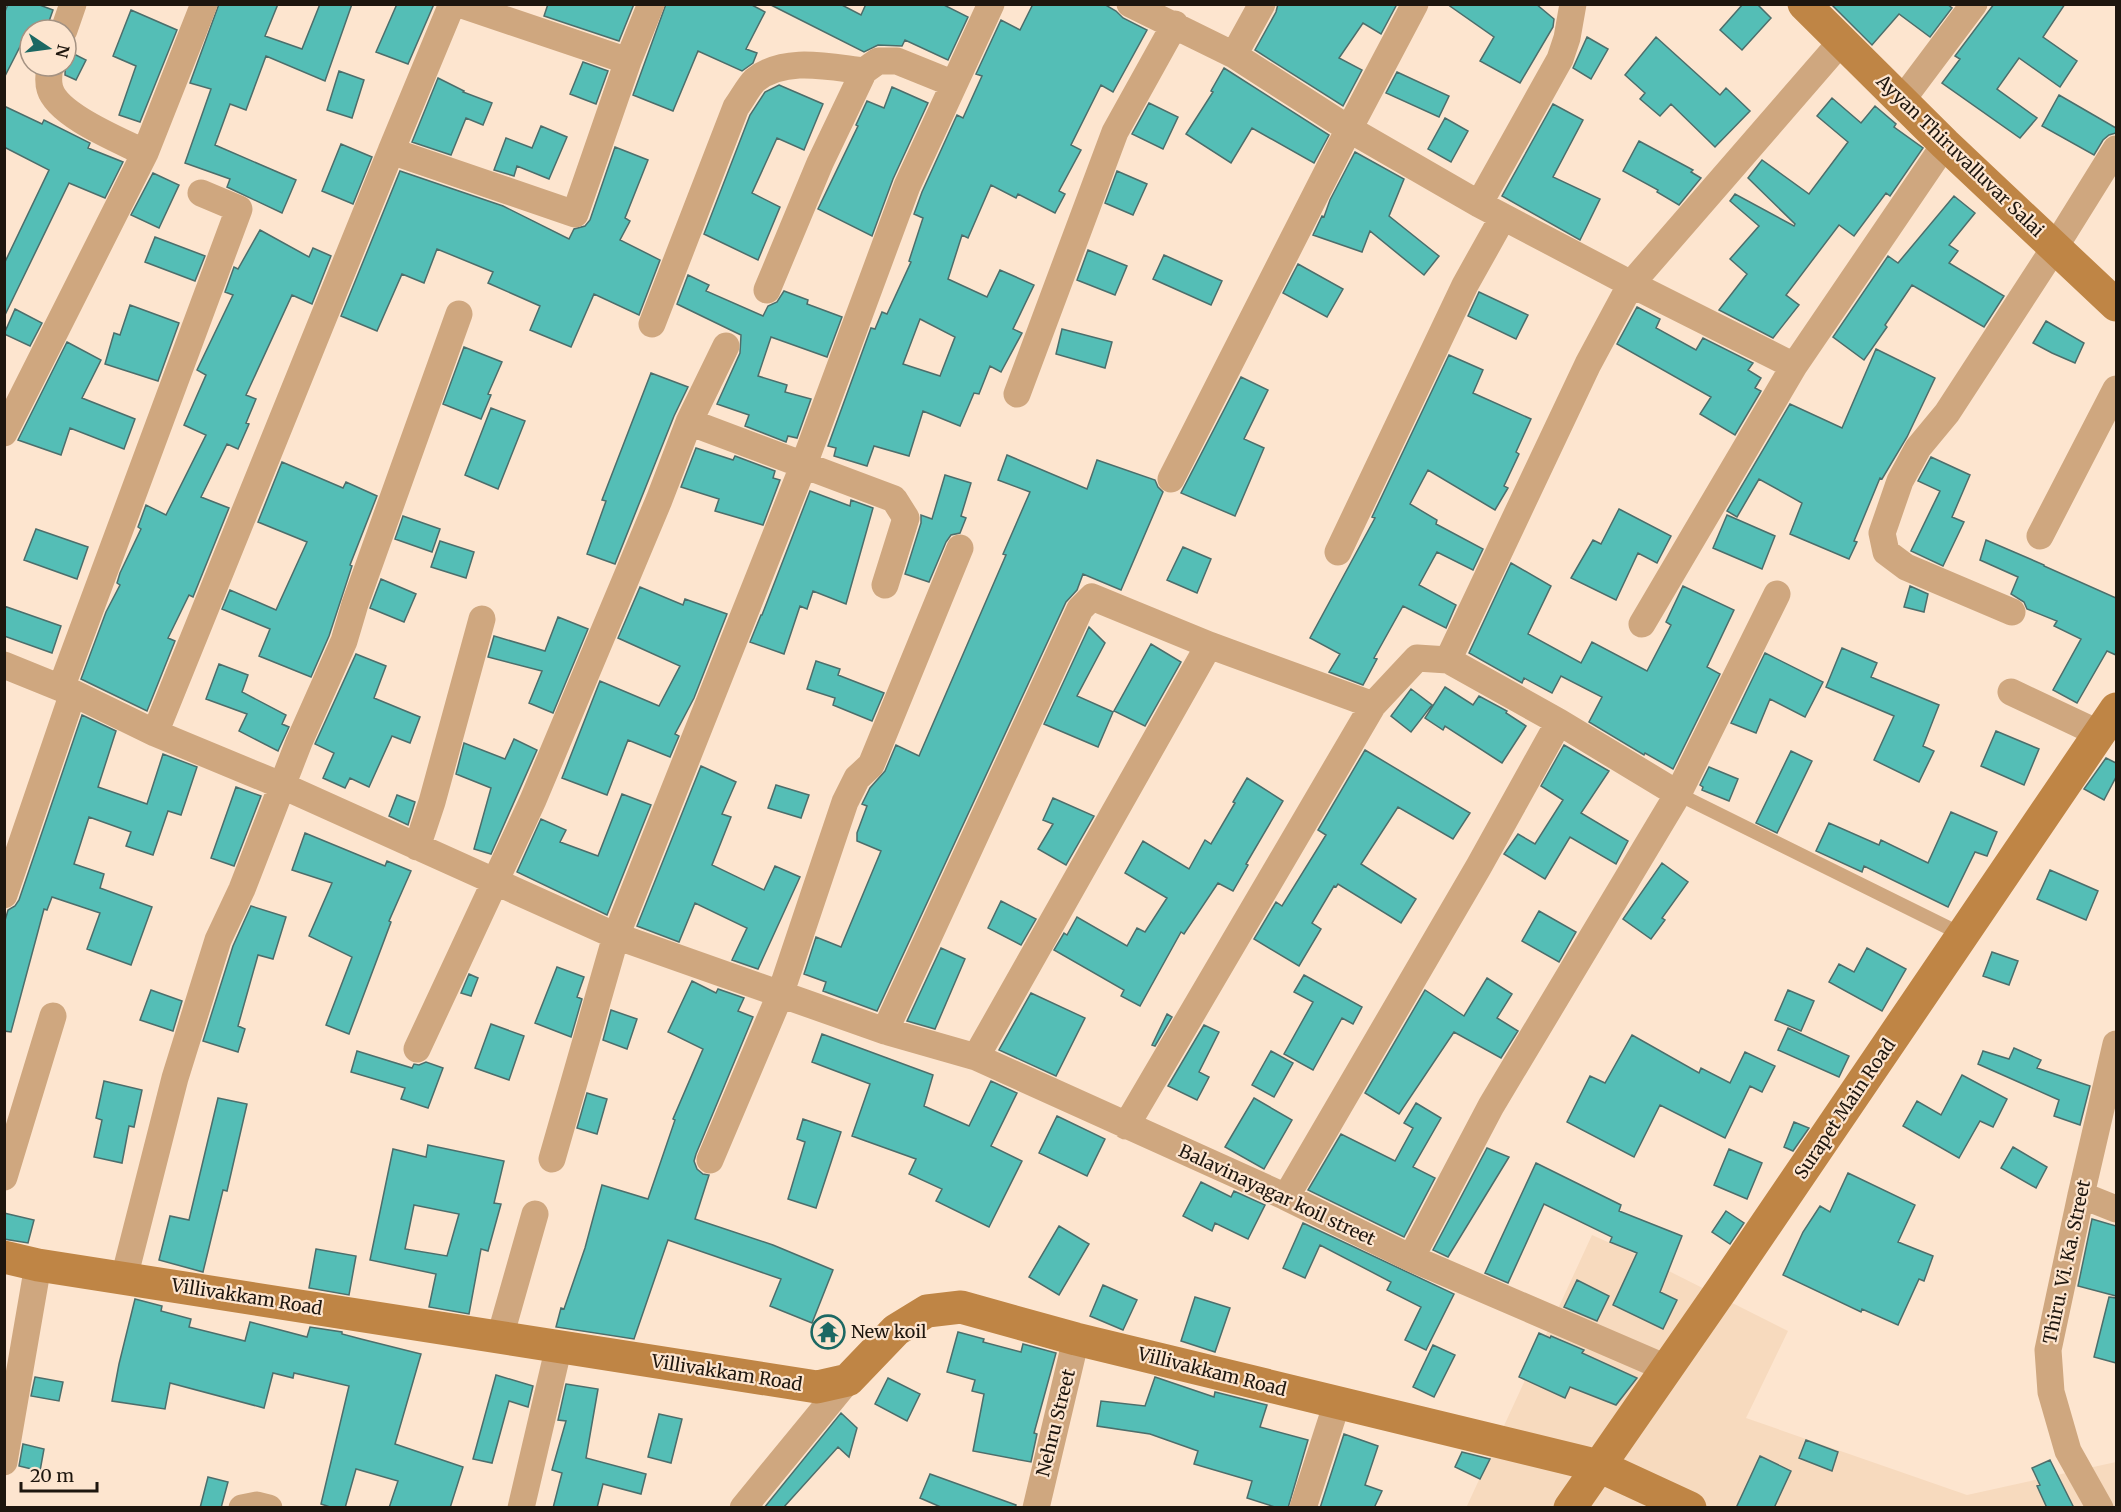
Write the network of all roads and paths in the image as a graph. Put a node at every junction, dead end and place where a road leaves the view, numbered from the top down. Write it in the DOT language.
graph roads {
  1 [pos="204,4"];
  2 [pos="452,4"];
  3 [pos="459,4"];
  4 [pos="651,4"];
  5 [pos="1130,4"];
  6 [pos="1262,4"];
  7 [pos="1415,4"];
  8 [pos="1573,4"];
  9 [pos="1804,4"];
  10 [pos="1974,4"];
  11 [pos="989,5"];
  12 [pos="1174,24"];
  13 [pos="1841,42"];
  14 [pos="1234,54"];
  15 [pos="628,61"];
  16 [pos="864,71"];
  17 [pos="50,78"];
  18 [pos="954,84"];
  19 [pos="1902,100"];
  20 [pos="1349,129"];
  21 [pos="1946,144"];
  22 [pos="2116,149"];
  23 [pos="391,151"];
  24 [pos="145,153"];
  25 [pos="201,194"];
  26 [pos="1479,204"];
  27 [pos="1503,217"];
  28 [pos="2055,247"];
  29 [pos="1631,284"];
  30 [pos="767,290"];
  31 [pos="2116,305"];
  32 [pos="459,314"];
  33 [pos="652,324"];
  34 [pos="726,346"];
  35 [pos="1794,366"];
  36 [pos="2116,389"];
  37 [pos="1017,394"];
  38 [pos="689,422"];
  39 [pos="4,433"];
  40 [pos="804,464"];
  41 [pos="1171,479"];
  42 [pos="2040,536"];
  43 [pos="960,548"];
  44 [pos="1338,552"];
  45 [pos="885,585"];
  46 [pos="1778,594"];
  47 [pos="2012,612"];
  48 [pos="482,618"];
  49 [pos="1642,624"];
  50 [pos="1209,645"];
  51 [pos="1448,660"];
  52 [pos="4,665"];
  53 [pos="67,690"];
  54 [pos="2011,692"];
  55 [pos="1373,705"];
  56 [pos="1559,722"];
  57 [pos="2108,722"];
  58 [pos="155,733"];
  59 [pos="283,786"];
  60 [pos="1678,794"];
  61 [pos="417,847"];
  62 [pos="497,881"];
  63 [pos="4,895"];
  64 [pos="1963,935"];
  65 [pos="616,936"];
  66 [pos="780,994"];
  67 [pos="52,1016"];
  68 [pos="885,1031"];
  69 [pos="2116,1044"];
  70 [pos="417,1049"];
  71 [pos="976,1057"];
  72 [pos="1126,1126"];
  73 [pos="552,1159"];
  74 [pos="710,1160"];
  75 [pos="4,1177"];
  76 [pos="2080,1195"];
  77 [pos="1286,1197"];
  78 [pos="2116,1209"];
  79 [pos="536,1214"];
  80 [pos="4,1257"];
  81 [pos="1411,1258"];
  82 [pos="38,1265"];
  83 [pos="124,1278"];
  84 [pos="500,1337"];
  85 [pos="1077,1339"];
  86 [pos="559,1346"];
  87 [pos="1666,1368"];
  88 [pos="848,1380"];
  89 [pos="1337,1402"];
  90 [pos="4,1462"];
  91 [pos="1599,1466"];
  92 [pos="242,1508"];
  93 [pos="269,1508"];
  94 [pos="521,1508"];
  95 [pos="743,1508"];
  96 [pos="1036,1508"];
  97 [pos="1303,1508"];
  98 [pos="1570,1508"];
  99 [pos="1690,1508"];
  100 [pos="2100,1508"];
  1 -- 24 [label="street"];
  2 -- 23 [label="street"];
  3 -- 15 [label="street"];
  4 -- 15 [label="street"];
  5 -- 12 [label="street"];
  6 -- 14 [label="street"];
  7 -- 20 [label="street"];
  8 -- 26 [label="street"];
  9 -- 13 [label="street, Ayyan Thiruvalluvar Salai"];
  10 -- 19 [label="street"];
  11 -- 18 [label="street"];
  12 -- 14 [label="street"];
  12 -- 37 [label="street"];
  13 -- 19 [label="street, Ayyan Thiruvalluvar Salai"];
  13 -- 29 [label="street"];
  14 -- 20 [label="street"];
  15 -- 23 [label="street"];
  16 -- 18 [label="street"];
  16 -- 30 [label="street"];
  16 -- 33 [label="street"];
  17 -- 24 [label="street"];
  18 -- 40 [label="street"];
  19 -- 21 [label="street, Ayyan Thiruvalluvar Salai"];
  20 -- 26 [label="street"];
  20 -- 41 [label="street"];
  21 -- 28 [label="street, Ayyan Thiruvalluvar Salai"];
  21 -- 35 [label="street"];
  22 -- 28 [label="street"];
  23 -- 58 [label="street"];
  24 -- 39 [label="street"];
  25 -- 53 [label="street"];
  26 -- 27 [label="street"];
  27 -- 29 [label="street"];
  27 -- 44 [label="street"];
  28 -- 31 [label="street, Ayyan Thiruvalluvar Salai"];
  28 -- 47 [label="street"];
  29 -- 35 [label="street"];
  29 -- 51 [label="street"];
  32 -- 59 [label="street"];
  34 -- 38 [label="street"];
  35 -- 49 [label="street"];
  36 -- 42 [label="street"];
  38 -- 40 [label="street"];
  38 -- 62 [label="street"];
  40 -- 45 [label="street"];
  40 -- 65 [label="street"];
  43 -- 66 [label="street"];
  46 -- 60 [label="street"];
  48 -- 61 [label="street"];
  50 -- 55 [label="street"];
  50 -- 68 [label="street"];
  50 -- 71 [label="street"];
  51 -- 55 [label="street"];
  51 -- 56 [label="street"];
  52 -- 53 [label="street, Balavinayagar koil street"];
  53 -- 58 [label="street, Balavinayagar koil street"];
  53 -- 63 [label="street"];
  54 -- 57 [label="street"];
  55 -- 72 [label="street"];
  56 -- 60 [label="street"];
  56 -- 77 [label="street"];
  57 -- 64 [label="street, Surapet Main Road"];
  58 -- 59 [label="street, Balavinayagar koil street"];
  59 -- 61 [label="street, Balavinayagar koil street"];
  59 -- 83 [label="street"];
  60 -- 64 [label="lane"];
  60 -- 81 [label="street"];
  61 -- 62 [label="street, Balavinayagar koil street"];
  62 -- 65 [label="street, Balavinayagar koil street"];
  62 -- 70 [label="street"];
  64 -- 87 [label="street, Surapet Main Road"];
  65 -- 66 [label="street, Balavinayagar koil street"];
  65 -- 73 [label="street"];
  66 -- 68 [label="street, Balavinayagar koil street"];
  66 -- 74 [label="street"];
  67 -- 75 [label="street"];
  68 -- 71 [label="street, Balavinayagar koil street"];
  69 -- 76 [label="street, Thiru. Vi. Ka. Street"];
  71 -- 72 [label="street, Balavinayagar koil street"];
  72 -- 77 [label="street, Balavinayagar koil street"];
  76 -- 78 [label="street"];
  76 -- 100 [label="street, Thiru. Vi. Ka. Street"];
  77 -- 81 [label="street, Balavinayagar koil street"];
  79 -- 84 [label="street"];
  80 -- 82 [label="street, Villivakkam Road"];
  81 -- 87 [label="street, Balavinayagar koil street"];
  82 -- 83 [label="street, Villivakkam Road"];
  82 -- 90 [label="street"];
  83 -- 84 [label="street, Villivakkam Road"];
  84 -- 86 [label="street, Villivakkam Road"];
  85 -- 88 [label="street, Villivakkam Road"];
  85 -- 89 [label="street, Villivakkam Road"];
  85 -- 96 [label="street, Nehru Street"];
  86 -- 88 [label="street, Villivakkam Road"];
  86 -- 94 [label="street"];
  87 -- 91 [label="street, Surapet Main Road"];
  88 -- 95 [label="street"];
  89 -- 91 [label="street, Villivakkam Road"];
  89 -- 97 [label="street"];
  91 -- 98 [label="street, Surapet Main Road"];
  91 -- 99 [label="street, Villivakkam Road"];
  92 -- 93 [label="street"];
}
